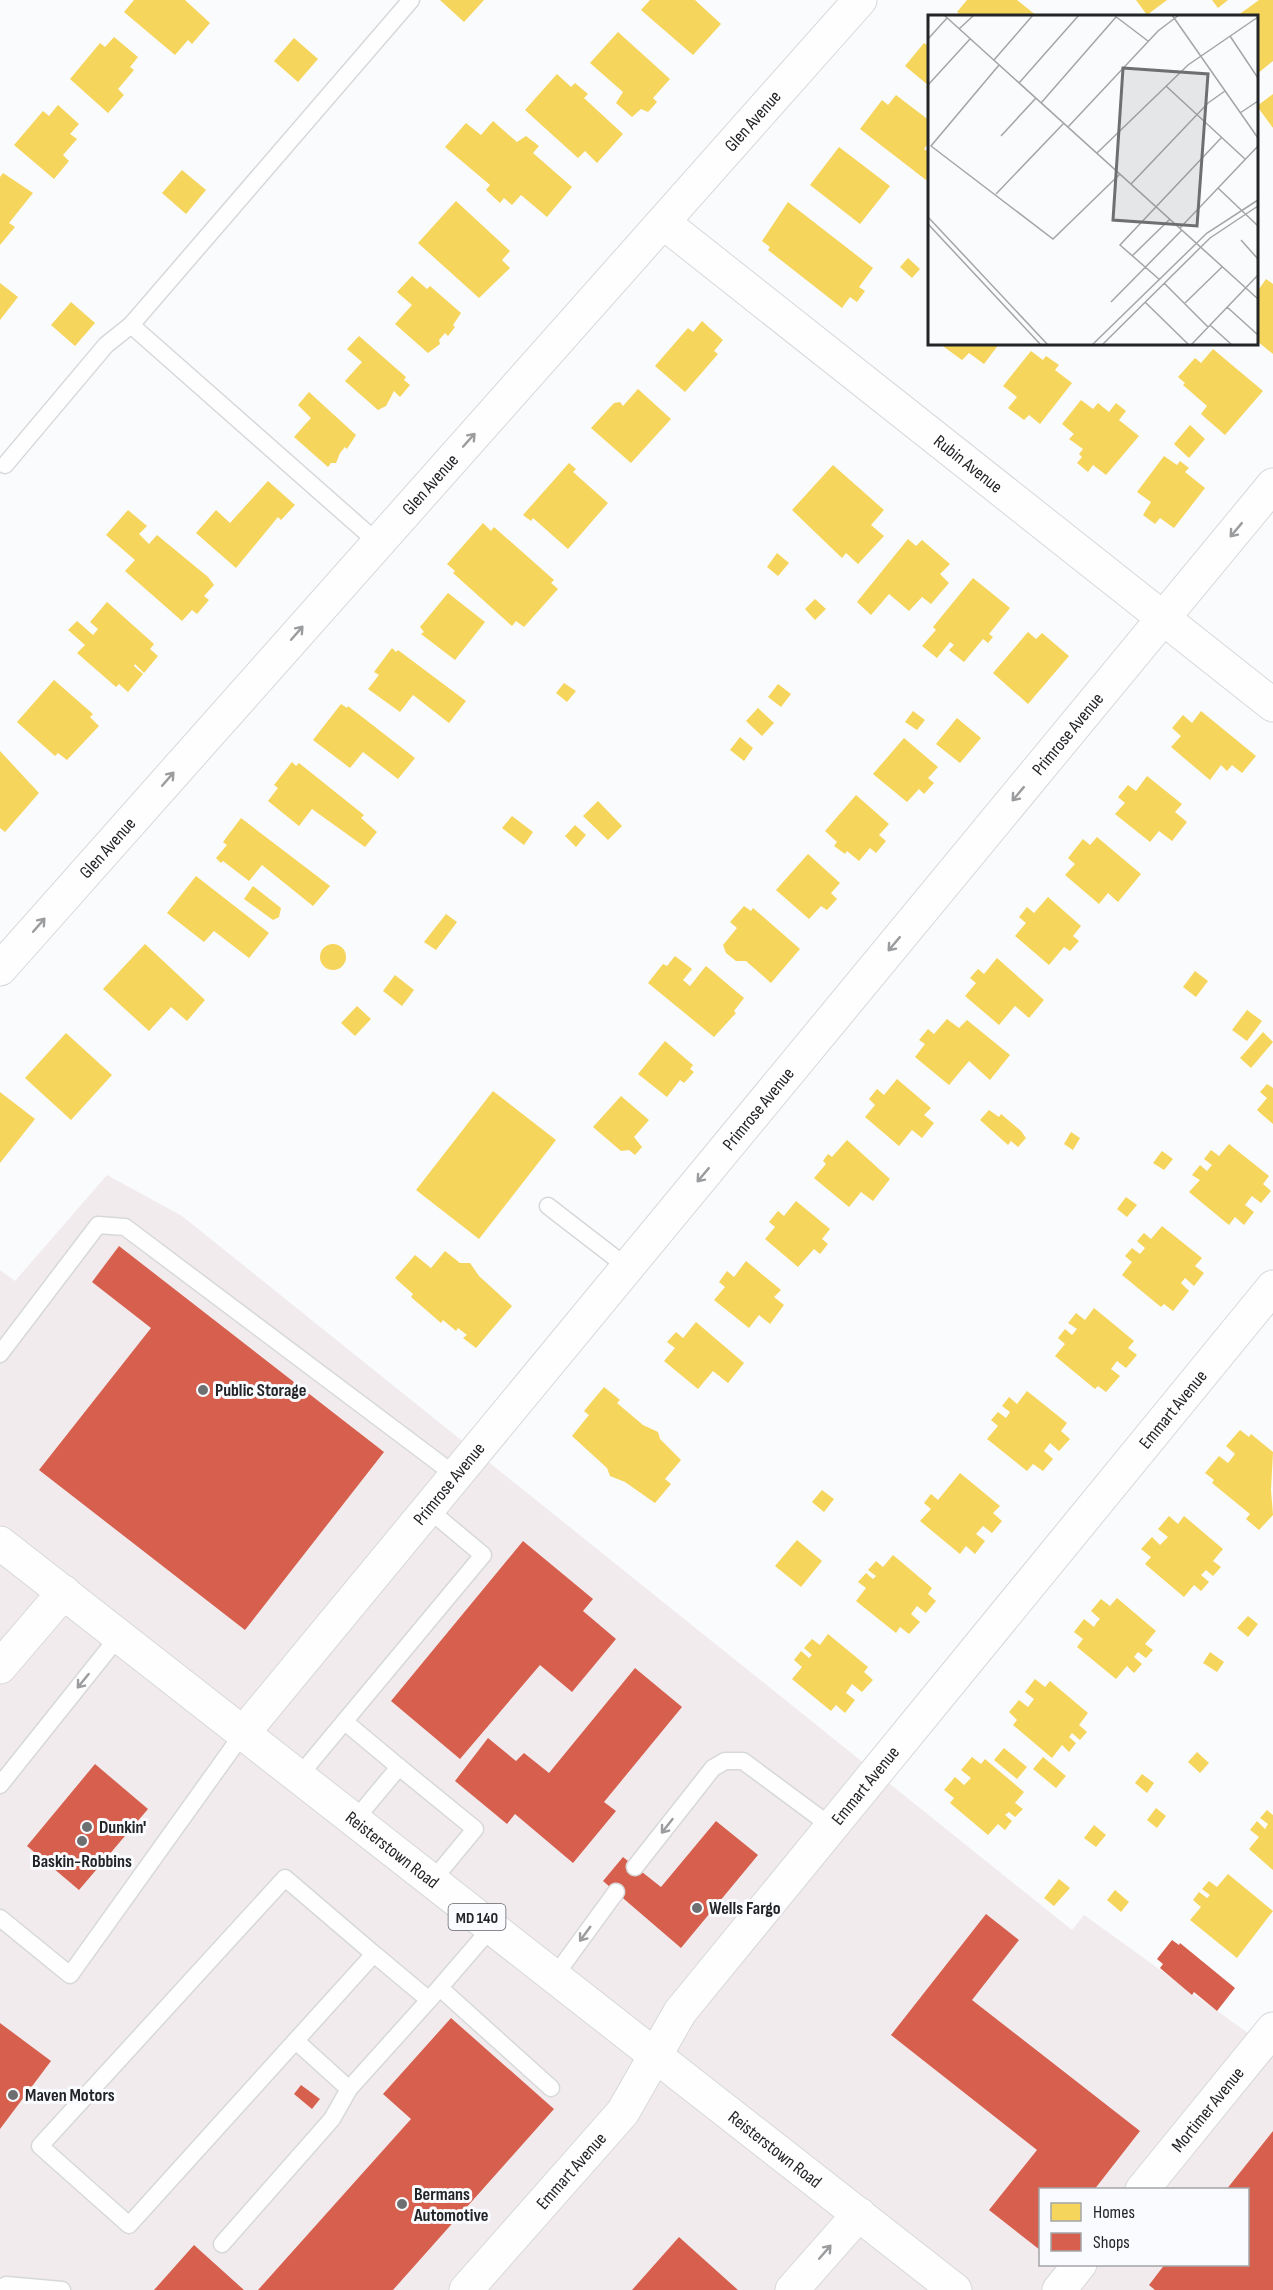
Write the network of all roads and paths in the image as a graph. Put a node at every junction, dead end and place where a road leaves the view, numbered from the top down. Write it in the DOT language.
graph roads {
  1 [pos="411,0"];
  2 [pos="860,0"];
  3 [pos="664,223"];
  4 [pos="130,325"];
  5 [pos="5,465"];
  6 [pos="1273,485"];
  7 [pos="377,542"];
  8 [pos="1163,618"];
  9 [pos="1273,705"];
  10 [pos="0,969"];
  11 [pos="548,1206"];
  12 [pos="627,1267"];
  13 [pos="1273,1287"];
  14 [pos="0,1354"];
  15 [pos="455,1475"];
  16 [pos="428,1509"];
  17 [pos="0,1543"];
  18 [pos="64,1592"];
  19 [pos="119,1636"];
  20 [pos="0,1668"];
  21 [pos="345,1722"];
  22 [pos="244,1732"];
  23 [pos="399,1767"];
  24 [pos="299,1776"];
  25 [pos="0,1785"];
  26 [pos="354,1821"];
  27 [pos="831,1827"];
  28 [pos="636,1866"];
  29 [pos="432,1881"];
  30 [pos="616,1892"];
  31 [pos="0,1918"];
  32 [pos="491,1928"];
  33 [pos="374,1954"];
  34 [pos="554,1977"];
  35 [pos="434,1994"];
  36 [pos="1273,2030"];
  37 [pos="296,2041"];
  38 [pos="654,2057"];
  39 [pos="550,2088"];
  40 [pos="349,2089"];
  41 [pos="1144,2188"];
  42 [pos="859,2214"];
  43 [pos="222,2244"];
  44 [pos="1079,2266"];
  45 [pos="0,2290"];
  46 [pos="62,2290"];
  47 [pos="466,2290"];
  48 [pos="792,2290"];
  49 [pos="956,2290"];
  50 [pos="1059,2290"];
  1 -- 4 [label="lane"];
  2 -- 3 [label="street, Glen Avenue"];
  7 -- 3 [label="street, Glen Avenue, one-way"];
  3 -- 8 [label="street, Rubin Avenue"];
  4 -- 5 [label="lane"];
  4 -- 7 [label="lane"];
  6 -- 8 [label="street, Primrose Avenue, one-way"];
  10 -- 7 [label="street, Glen Avenue, one-way"];
  8 -- 9 [label="street, Rubin Avenue"];
  8 -- 12 [label="street, Primrose Avenue, one-way"];
  11 -- 12 [label="lane"];
  12 -- 15 [label="street, Primrose Avenue"];
  13 -- 27 [label="street, Emmart Avenue"];
  14 -- 15 [label="lane"];
  15 -- 16 [label="street, Primrose Avenue"];
  16 -- 21 [label="lane"];
  16 -- 22 [label="street, Primrose Avenue"];
  17 -- 18 [label="street, Reisterstown Road / MD 140"];
  18 -- 19 [label="street, Reisterstown Road / MD 140"];
  18 -- 20 [label="street"];
  19 -- 22 [label="street, Reisterstown Road / MD 140"];
  19 -- 25 [label="lane, one-way"];
  21 -- 23 [label="lane"];
  21 -- 24 [label="lane"];
  22 -- 24 [label="street, Reisterstown Road / MD 140"];
  22 -- 31 [label="lane"];
  23 -- 26 [label="lane"];
  23 -- 29 [label="lane"];
  24 -- 26 [label="street, Reisterstown Road / MD 140"];
  26 -- 29 [label="street, Reisterstown Road / MD 140"];
  27 -- 28 [label="lane, one-way"];
  27 -- 38 [label="street, Emmart Avenue"];
  29 -- 32 [label="street, Reisterstown Road / MD 140"];
  30 -- 34 [label="lane, one-way"];
  32 -- 34 [label="street, Reisterstown Road / MD 140"];
  32 -- 35 [label="lane"];
  33 -- 35 [label="lane"];
  33 -- 37 [label="lane"];
  33 -- 37 [label="lane"];
  34 -- 38 [label="street, Reisterstown Road / MD 140"];
  35 -- 39 [label="lane"];
  35 -- 40 [label="lane"];
  36 -- 41 [label="street, Mortimer Avenue"];
  37 -- 40 [label="lane"];
  38 -- 42 [label="street, Reisterstown Road / MD 140"];
  38 -- 47 [label="street, Emmart Avenue"];
  40 -- 43 [label="lane"];
  48 -- 42 [label="street, one-way"];
  42 -- 49 [label="street, Reisterstown Road / MD 140"];
  44 -- 50 [label="street"];
  45 -- 46 [label="lane"];
}
